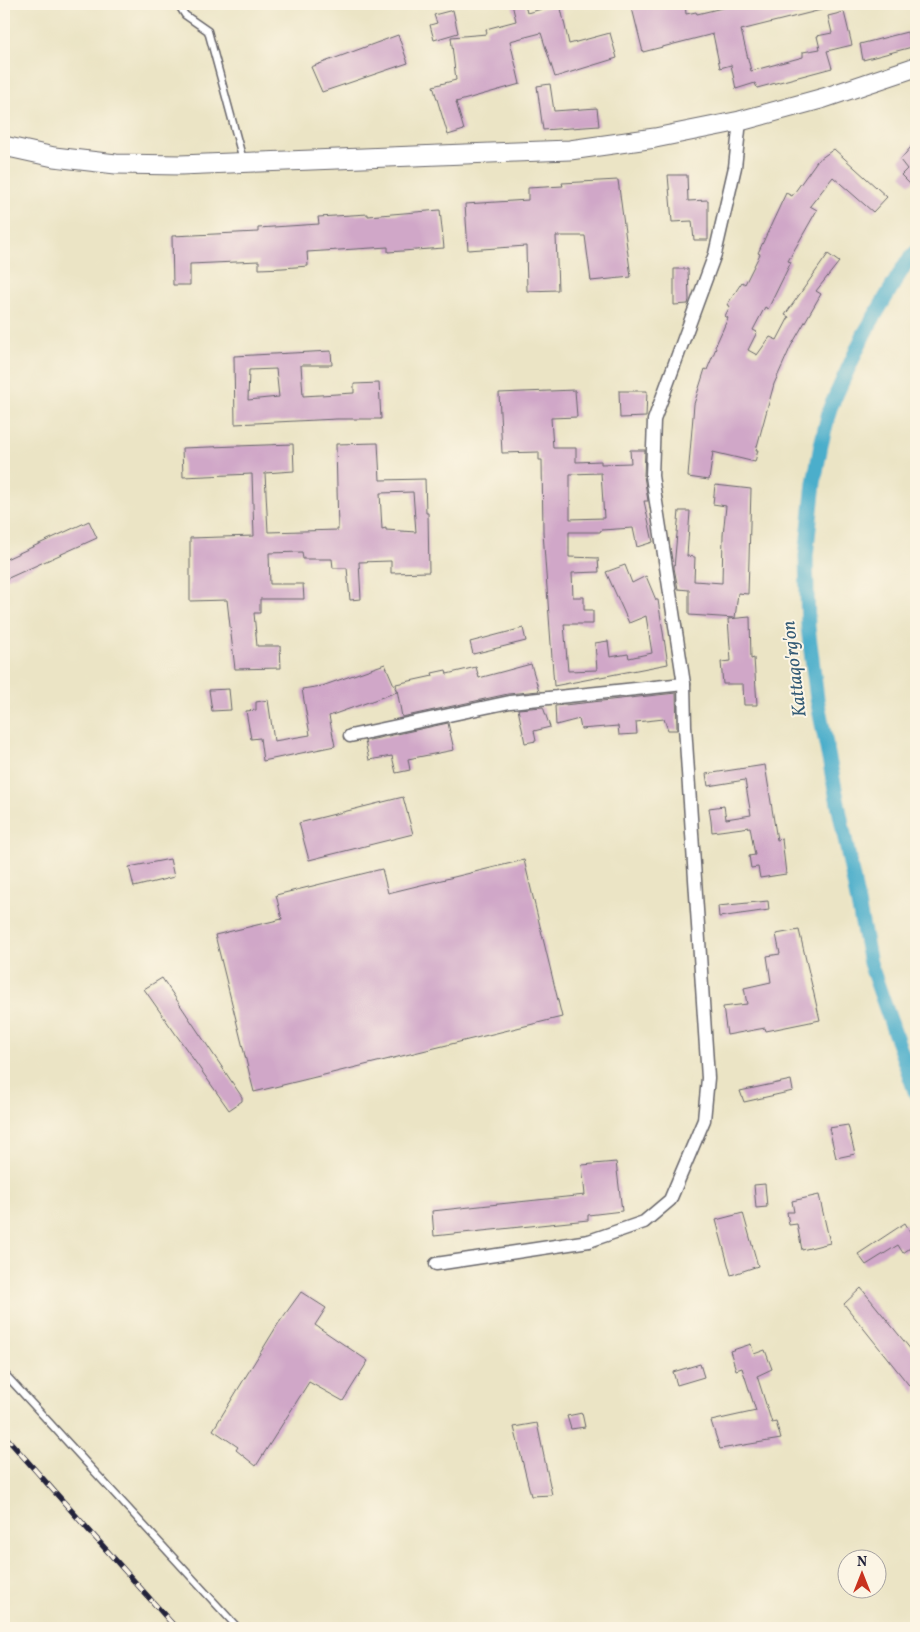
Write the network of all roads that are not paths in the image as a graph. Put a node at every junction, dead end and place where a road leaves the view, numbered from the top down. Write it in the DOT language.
graph roads {
  1 [pos="178,4"];
  2 [pos="916,67"];
  3 [pos="740,122"];
  4 [pos="4,146"];
  5 [pos="244,163"];
  6 [pos="684,684"];
  7 [pos="350,736"];
  8 [pos="436,1264"];
  9 [pos="4,1373"];
  10 [pos="238,1628"];
  1 -- 5 [label="lane"];
  2 -- 3 [label="main road"];
  3 -- 5 [label="main road"];
  3 -- 6 [label="street"];
  4 -- 5 [label="main road"];
  6 -- 7 [label="street"];
  6 -- 8 [label="street"];
  9 -- 10 [label="lane"];
}
